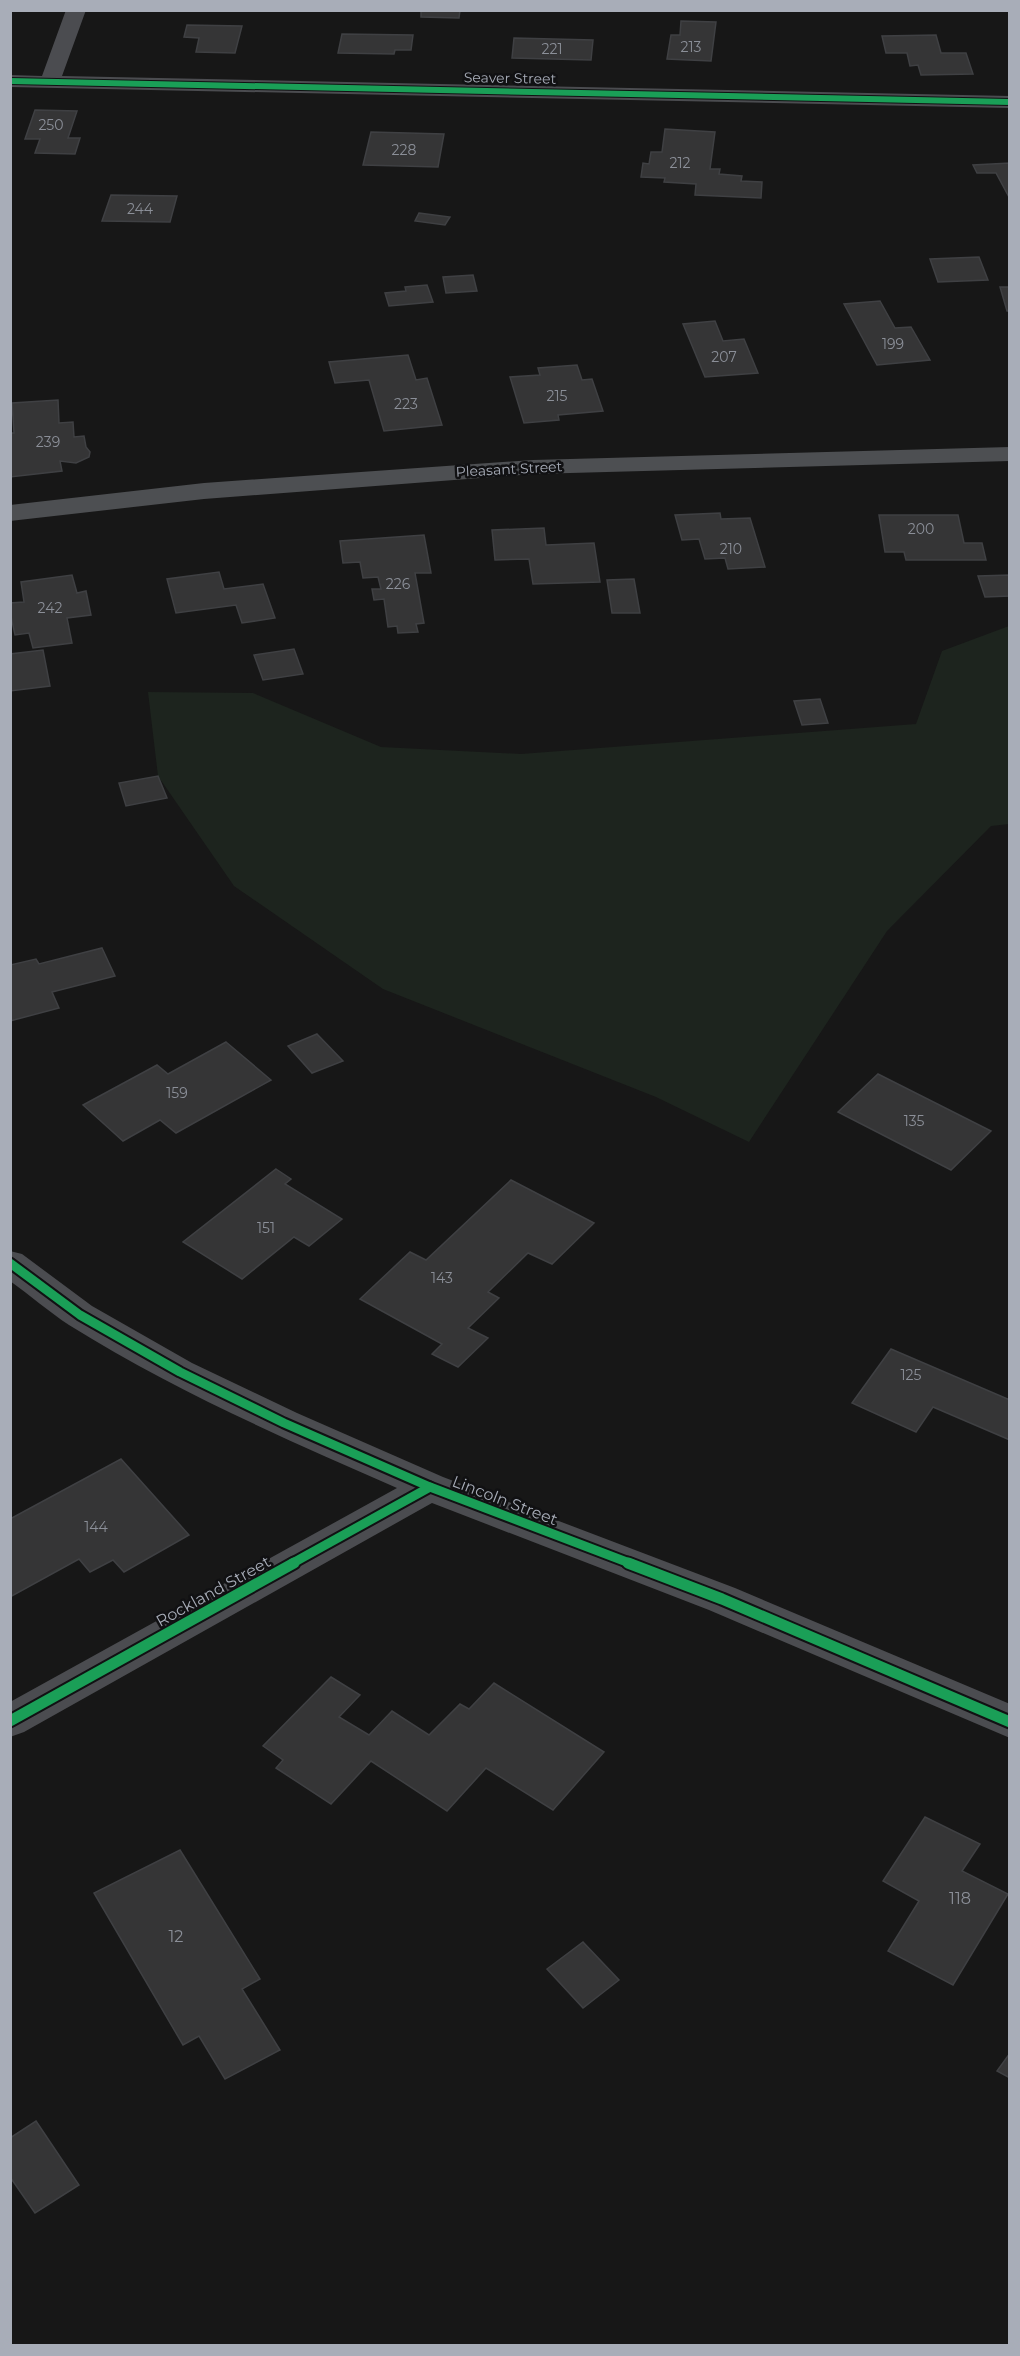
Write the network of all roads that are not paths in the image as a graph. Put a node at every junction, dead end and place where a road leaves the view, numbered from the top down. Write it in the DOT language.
graph roads {
  1 [pos="76,10"];
  2 [pos="10,81"];
  3 [pos="50,82"];
  4 [pos="1010,102"];
  5 [pos="1010,454"];
  6 [pos="10,513"];
  7 [pos="10,1263"];
  8 [pos="430,1487"];
  9 [pos="10,1721"];
  10 [pos="1010,1722"];
  1 -- 3 [label="street"];
  2 -- 3 [label="street, Seaver Street"];
  3 -- 4 [label="street, Seaver Street"];
  5 -- 6 [label="main road, Pleasant Street"];
  7 -- 8 [label="street, Lincoln Street"];
  8 -- 9 [label="street, Rockland Street"];
  8 -- 10 [label="street, Lincoln Street"];
}
